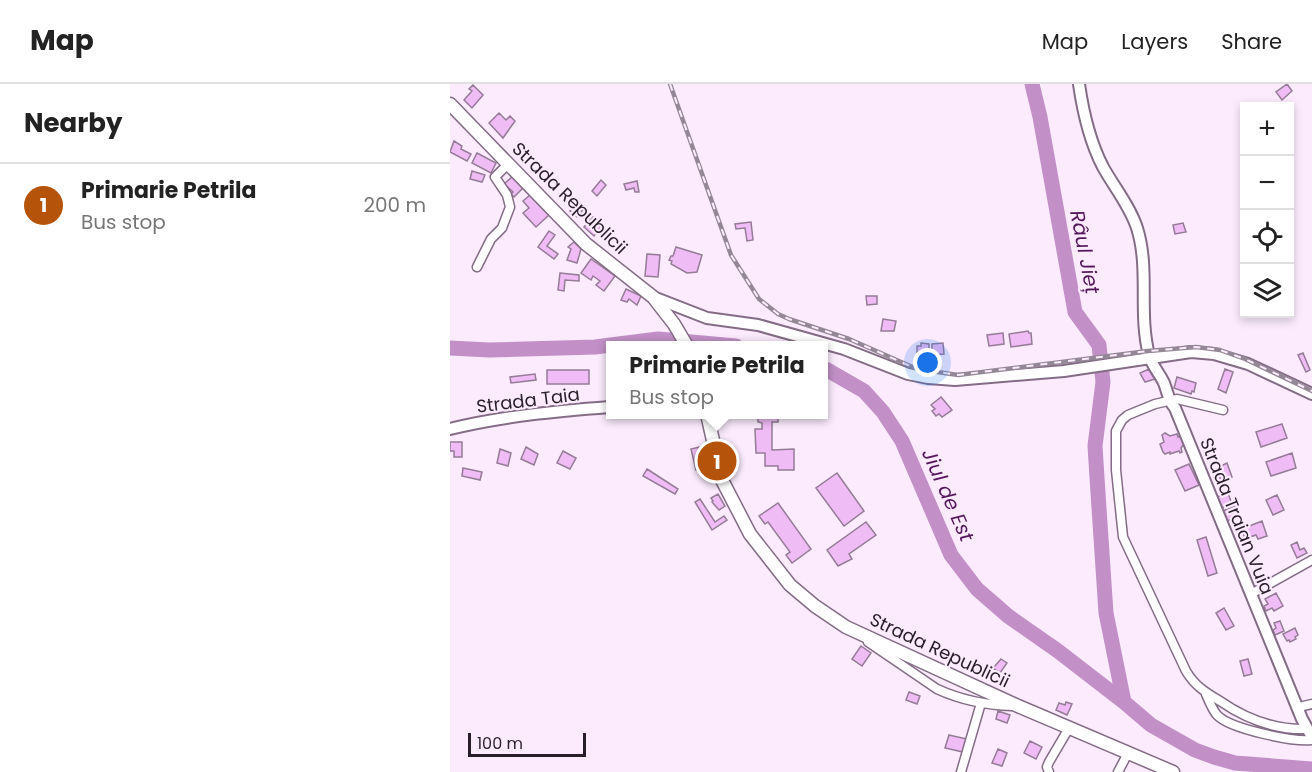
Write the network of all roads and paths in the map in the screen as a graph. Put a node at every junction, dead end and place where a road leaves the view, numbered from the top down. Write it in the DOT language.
graph roads {
  1 [pos="1078,84"];
  2 [pos="450,104"];
  3 [pos="508,164"];
  4 [pos="477,267"];
  5 [pos="653,297"];
  6 [pos="684,341"];
  7 [pos="813,341"];
  8 [pos="828,345"];
  9 [pos="1149,358"];
  10 [pos="1312,394"];
  11 [pos="1169,401"];
  12 [pos="606,407"];
  13 [pos="1223,410"];
  14 [pos="708,419"];
  15 [pos="450,429"];
  16 [pos="1312,560"];
  17 [pos="1251,594"];
  18 [pos="846,627"];
  19 [pos="1206,694"];
  20 [pos="981,704"];
  21 [pos="1312,705"];
  22 [pos="1018,706"];
  23 [pos="1299,708"];
  24 [pos="1069,728"];
  25 [pos="1310,735"];
  26 [pos="1128,753"];
  27 [pos="961,772"];
  28 [pos="1049,772"];
  29 [pos="1118,772"];
  30 [pos="1173,772"];
  1 -- 9 [label="street, Strada Traian Vuia"];
  2 -- 3 [label="main road, Strada Republicii"];
  3 -- 4 [label="street"];
  3 -- 5 [label="main road, Strada Republicii"];
  5 -- 6 [label="main road, Strada Republicii"];
  5 -- 7 [label="street"];
  8 -- 9 [label="street"];
  9 -- 10 [label="street"];
  9 -- 11 [label="street, Strada Traian Vuia"];
  11 -- 13 [label="street"];
  11 -- 17 [label="street, Strada Traian Vuia"];
  11 -- 19 [label="street"];
  12 -- 15 [label="street, Strada Taia"];
  14 -- 18 [label="main road, Strada Republicii"];
  16 -- 17 [label="street"];
  17 -- 23 [label="street, Strada Traian Vuia"];
  18 -- 20 [label="street, Strada Republicii"];
  18 -- 22 [label="main road, Strada Republicii"];
  19 -- 25 [label="street"];
  19 -- 25 [label="street"];
  20 -- 22 [label="street, Strada Republicii"];
  20 -- 27 [label="street"];
  21 -- 23 [label="street"];
  22 -- 24 [label="main road, Strada Republicii"];
  23 -- 25 [label="street, Strada Traian Vuia"];
  24 -- 26 [label="main road, Strada Republicii"];
  24 -- 28 [label="street"];
  26 -- 29 [label="street"];
  26 -- 30 [label="main road, Strada Republicii"];
}
